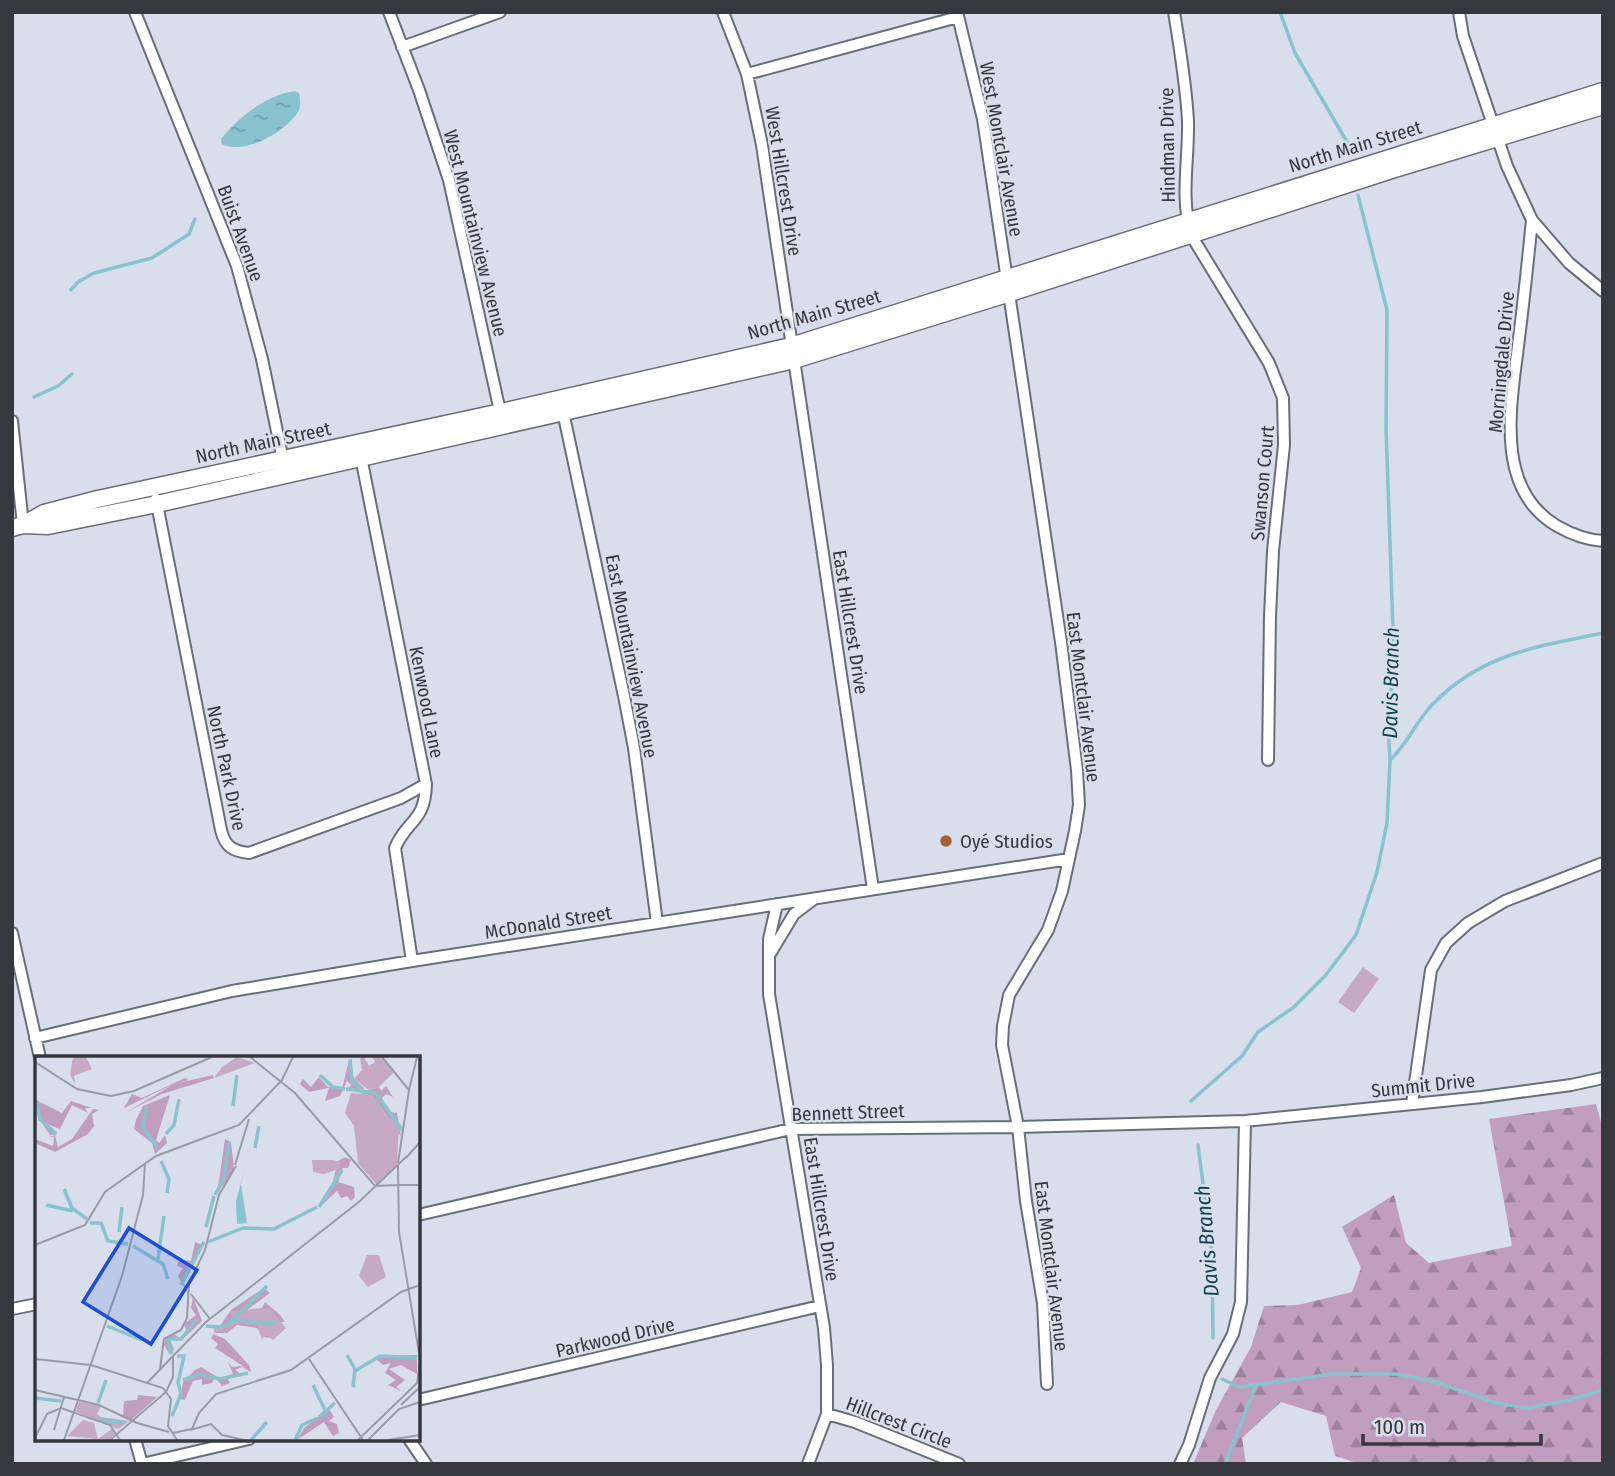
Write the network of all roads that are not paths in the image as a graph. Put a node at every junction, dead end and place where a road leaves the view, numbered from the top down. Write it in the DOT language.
graph roads {
  1 [pos="135,12"];
  2 [pos="389,12"];
  3 [pos="500,12"];
  4 [pos="723,12"];
  5 [pos="1174,12"];
  6 [pos="1459,12"];
  7 [pos="957,14"];
  8 [pos="402,47"];
  9 [pos="747,74"];
  10 [pos="1603,91"];
  11 [pos="1603,106"];
  12 [pos="1495,132"];
  13 [pos="1532,220"];
  14 [pos="1189,228"];
  15 [pos="1008,285"];
  16 [pos="1603,291"];
  17 [pos="792,353"];
  18 [pos="561,405"];
  19 [pos="502,419"];
  20 [pos="12,421"];
  21 [pos="359,450"];
  22 [pos="284,467"];
  23 [pos="155,496"];
  24 [pos="18,526"];
  25 [pos="1603,541"];
  26 [pos="1268,760"];
  27 [pos="426,784"];
  28 [pos="1069,859"];
  29 [pos="1603,863"];
  30 [pos="873,889"];
  31 [pos="814,898"];
  32 [pos="777,904"];
  33 [pos="657,923"];
  34 [pos="12,933"];
  35 [pos="769,957"];
  36 [pos="412,961"];
  37 [pos="35,1038"];
  38 [pos="40,1056"];
  39 [pos="1603,1078"];
  40 [pos="1412,1104"];
  41 [pos="1245,1121"];
  42 [pos="1018,1127"];
  43 [pos="791,1129"];
  44 [pos="420,1215"];
  45 [pos="35,1304"];
  46 [pos="820,1306"];
  47 [pos="12,1309"];
  48 [pos="1047,1384"];
  49 [pos="420,1401"];
  50 [pos="827,1414"];
  51 [pos="136,1441"];
  52 [pos="240,1441"];
  53 [pos="410,1441"];
  54 [pos="142,1464"];
  55 [pos="426,1464"];
  56 [pos="808,1464"];
  57 [pos="959,1464"];
  58 [pos="1180,1464"];
  1 -- 22 [label="street, Buist Avenue"];
  2 -- 8 [label="street, West Mountainview Avenue"];
  3 -- 8 [label="street"];
  4 -- 9 [label="street, West Hillcrest Drive"];
  5 -- 14 [label="street, Hindman Drive"];
  6 -- 12 [label="street"];
  7 -- 9 [label="street"];
  7 -- 15 [label="street, West Montclair Avenue"];
  8 -- 19 [label="street, West Mountainview Avenue"];
  9 -- 17 [label="street, West Hillcrest Drive"];
  10 -- 12 [label="street, North Main Street"];
  11 -- 12 [label="street, North Main Street"];
  12 -- 13 [label="street"];
  12 -- 14 [label="street, North Main Street"];
  13 -- 16 [label="street"];
  13 -- 25 [label="street, Morningdale Drive"];
  14 -- 15 [label="street, North Main Street"];
  14 -- 26 [label="street, Swanson Court"];
  15 -- 17 [label="street, North Main Street"];
  15 -- 28 [label="street, East Montclair Avenue"];
  17 -- 18 [label="street, North Main Street"];
  17 -- 30 [label="street, East Hillcrest Drive"];
  18 -- 19 [label="street, North Main Street"];
  18 -- 33 [label="street, East Mountainview Avenue"];
  19 -- 21 [label="street, North Main Street"];
  20 -- 24 [label="street"];
  21 -- 22 [label="street, North Main Street"];
  21 -- 27 [label="street, Kenwood Lane"];
  22 -- 23 [label="street, North Main Street"];
  23 -- 24 [label="street, North Main Street"];
  23 -- 27 [label="street, North Park Drive"];
  27 -- 36 [label="street, Kenwood Lane"];
  28 -- 30 [label="street, McDonald Street"];
  28 -- 42 [label="street, East Montclair Avenue"];
  29 -- 40 [label="street"];
  30 -- 31 [label="street, McDonald Street"];
  31 -- 32 [label="street, McDonald Street"];
  31 -- 35 [label="street"];
  32 -- 33 [label="street, McDonald Street"];
  32 -- 35 [label="street, East Hillcrest Drive"];
  33 -- 36 [label="street, McDonald Street"];
  34 -- 37 [label="street"];
  35 -- 43 [label="street, East Hillcrest Drive"];
  36 -- 37 [label="street, McDonald Street"];
  37 -- 38 [label="street"];
  39 -- 40 [label="street, Summit Drive"];
  40 -- 41 [label="street, Summit Drive"];
  41 -- 42 [label="street, Bennett Street"];
  41 -- 58 [label="street"];
  42 -- 43 [label="street, Bennett Street"];
  42 -- 48 [label="street, East Montclair Avenue"];
  43 -- 44 [label="street, Bennett Street"];
  43 -- 46 [label="street, East Hillcrest Drive"];
  45 -- 47 [label="street"];
  46 -- 49 [label="street, Parkwood Drive"];
  46 -- 50 [label="street, East Hillcrest Drive"];
  50 -- 56 [label="street, East Hillcrest Drive"];
  50 -- 57 [label="street, Hillcrest Circle"];
  51 -- 54 [label="street"];
  52 -- 54 [label="street"];
  53 -- 55 [label="street"];
}
